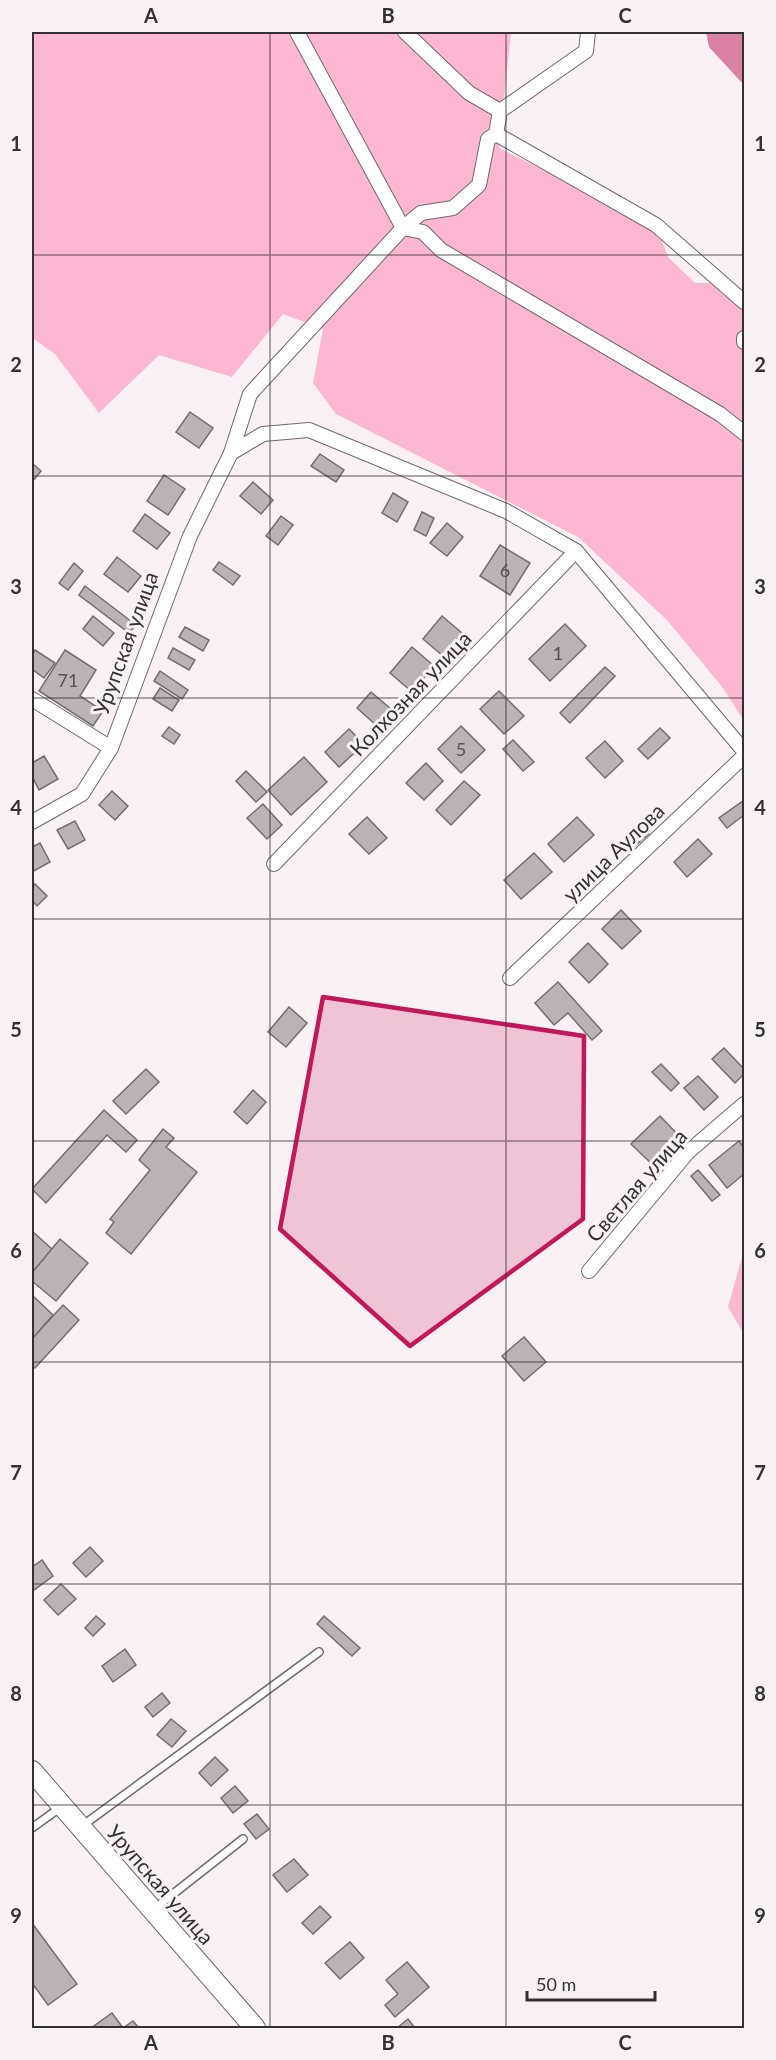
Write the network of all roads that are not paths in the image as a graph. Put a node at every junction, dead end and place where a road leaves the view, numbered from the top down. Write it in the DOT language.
graph roads {
  1 [pos="297,32"];
  2 [pos="405,32"];
  3 [pos="588,32"];
  4 [pos="500,111"];
  5 [pos="496,134"];
  6 [pos="404,228"];
  7 [pos="744,302"];
  8 [pos="743,431"];
  9 [pos="231,453"];
  10 [pos="576,551"];
  11 [pos="32,699"];
  12 [pos="111,748"];
  13 [pos="744,751"];
  14 [pos="744,756"];
  15 [pos="32,822"];
  16 [pos="274,864"];
  17 [pos="510,978"];
  18 [pos="744,1104"];
  19 [pos="589,1272"];
  20 [pos="319,1652"];
  21 [pos="32,1771"];
  22 [pos="62,1806"];
  23 [pos="32,1828"];
  24 [pos="80,1828"];
  25 [pos="243,1839"];
  26 [pos="152,1911"];
  27 [pos="255,2028"];
  1 -- 6 [label="street"];
  2 -- 4 [label="street"];
  3 -- 4 [label="street"];
  4 -- 5 [label="street, Урупская улица"];
  5 -- 6 [label="street, Урупская улица"];
  5 -- 7 [label="street"];
  6 -- 8 [label="street"];
  6 -- 9 [label="street, Урупская улица"];
  9 -- 10 [label="street"];
  9 -- 12 [label="street, Урупская улица"];
  10 -- 13 [label="street"];
  10 -- 16 [label="street, Колхозная улица"];
  11 -- 12 [label="street"];
  12 -- 15 [label="street, Урупская улица"];
  14 -- 17 [label="street, улица Аулова"];
  18 -- 19 [label="street, Светлая улица"];
  20 -- 24 [label="lane"];
  21 -- 22 [label="street, Урупская улица"];
  22 -- 23 [label="lane"];
  22 -- 24 [label="street, Урупская улица"];
  24 -- 26 [label="street, Урупская улица"];
  25 -- 26 [label="lane"];
  26 -- 27 [label="street, Урупская улица"];
}
